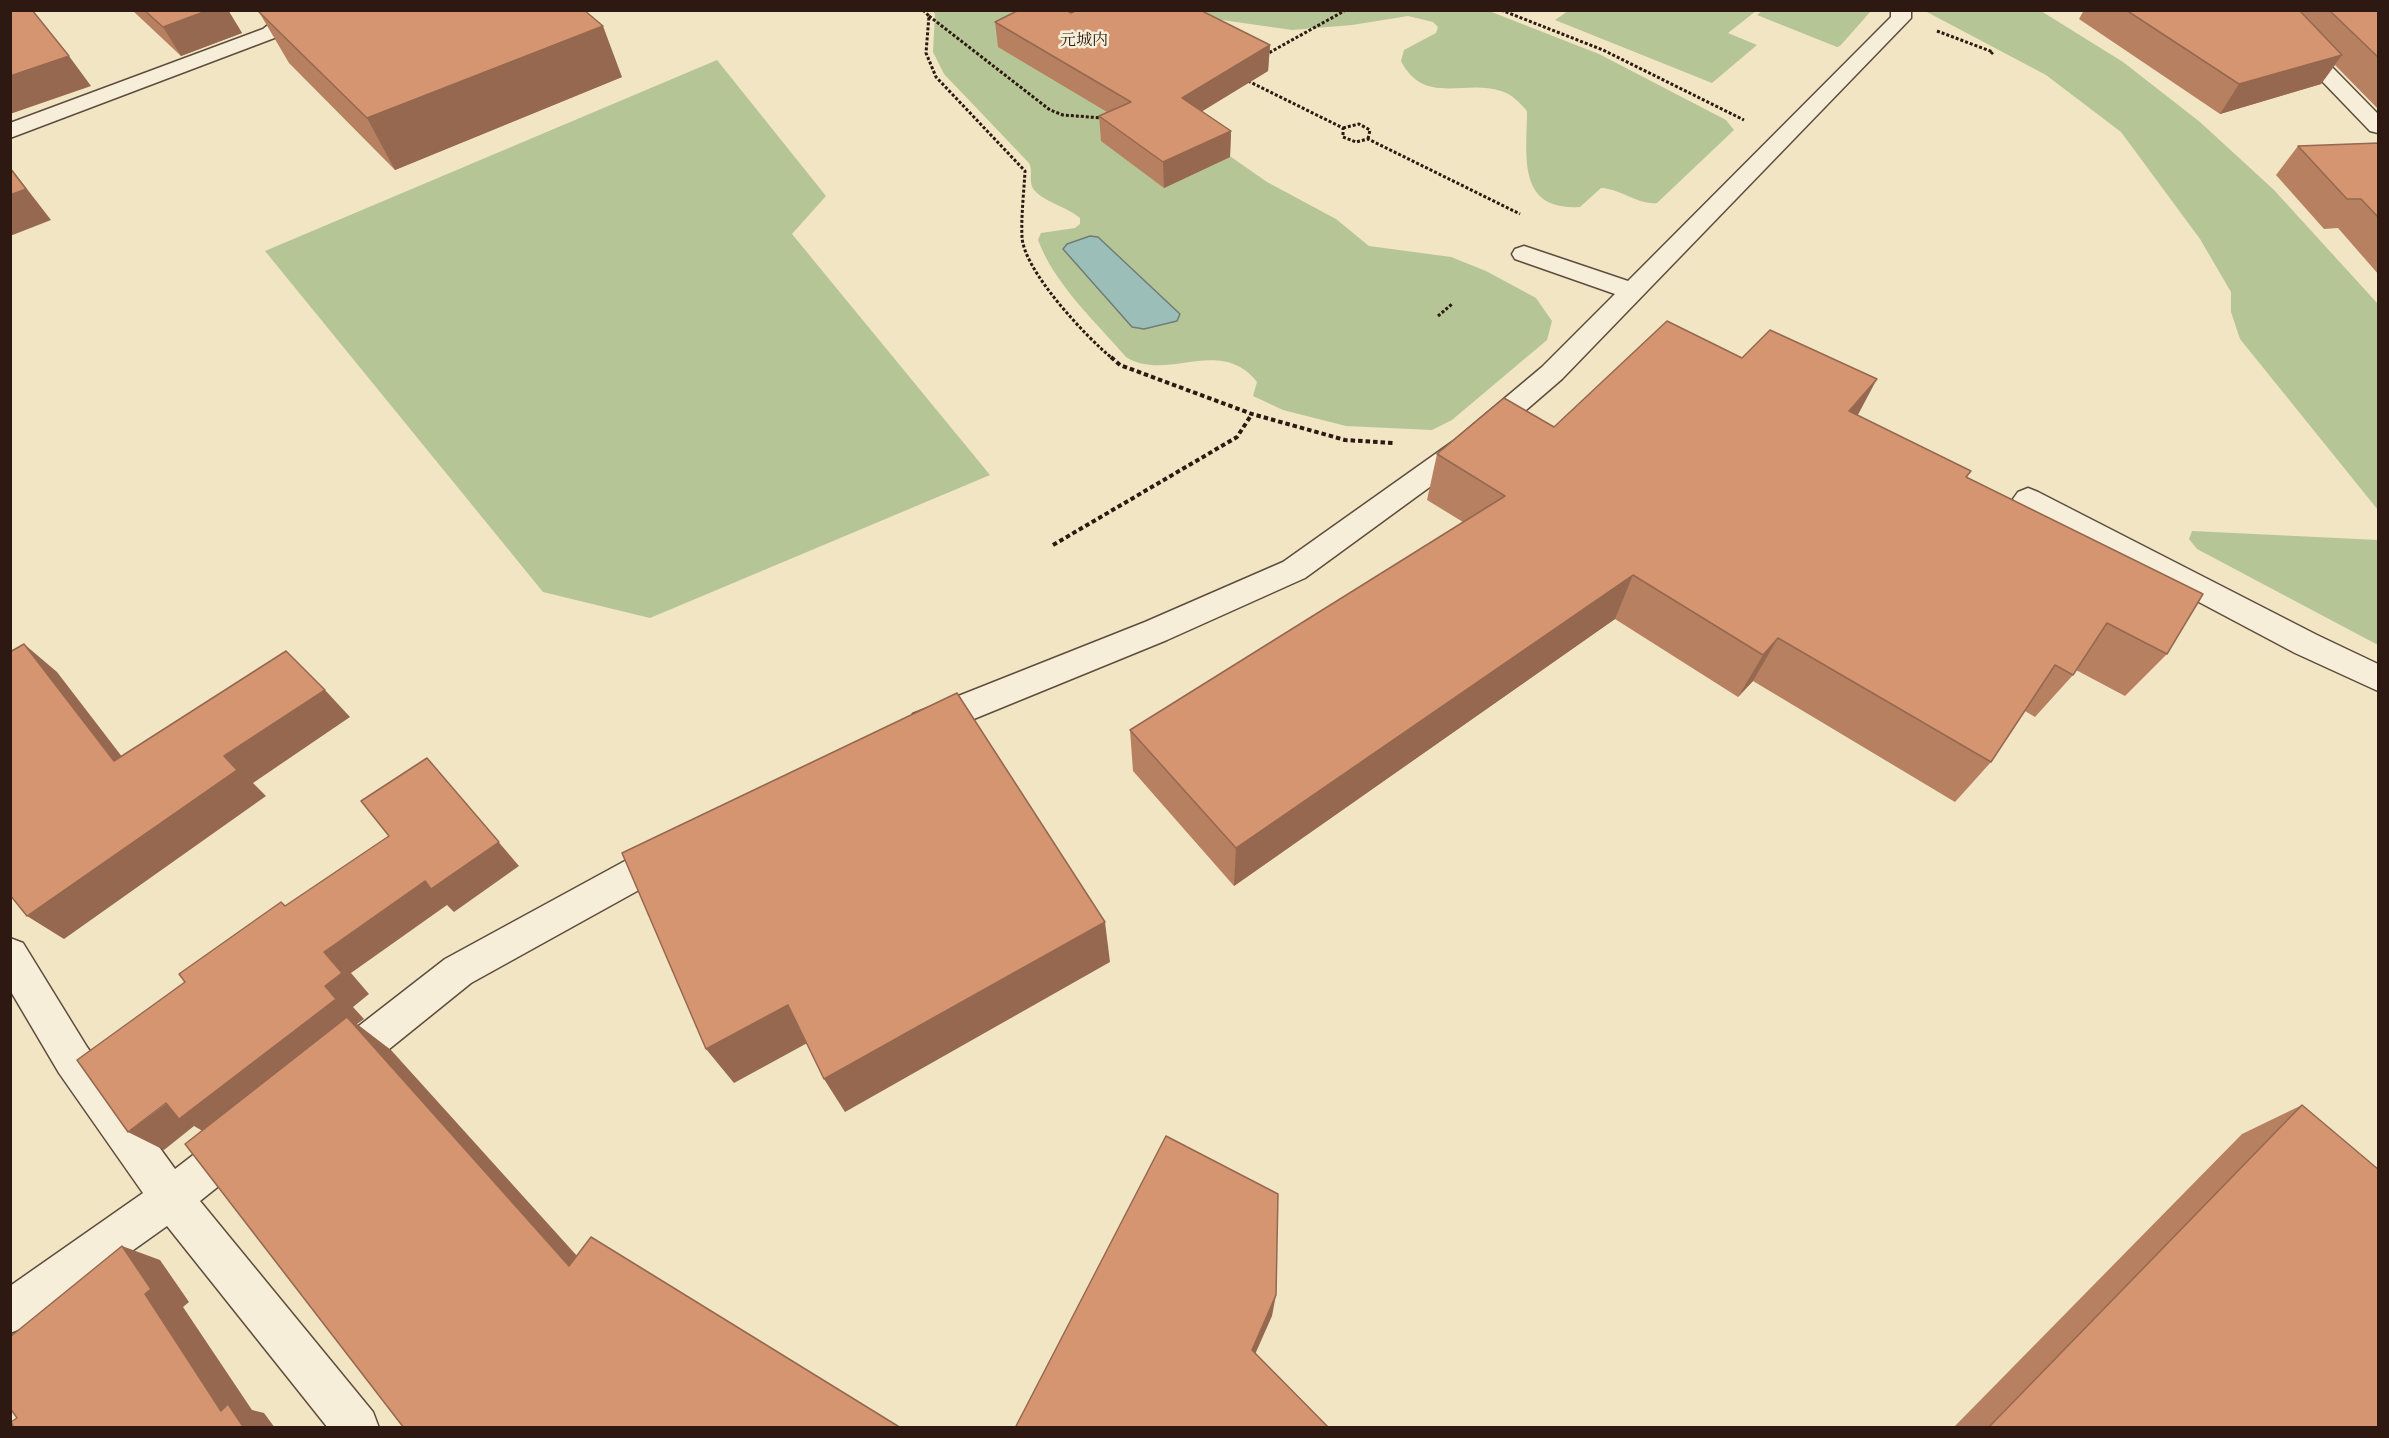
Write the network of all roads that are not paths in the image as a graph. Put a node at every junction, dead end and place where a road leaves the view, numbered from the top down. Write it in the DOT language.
graph roads {
  1 [pos="301,10"];
  2 [pos="1901,10"];
  3 [pos="2278,10"];
  4 [pos="2379,126"];
  5 [pos="10,131"];
  6 [pos="1524,254"];
  7 [pos="1632,291"];
  8 [pos="2028,499"];
  9 [pos="2379,678"];
  10 [pos="901,735"];
  11 [pos="692,842"];
  12 [pos="10,955"];
  13 [pos="319,1081"];
  14 [pos="264,1125"];
  15 [pos="171,1198"];
  16 [pos="10,1312"];
  17 [pos="357,1428"];
  1 -- 5 [label="lane"];
  2 -- 7 [label="lane"];
  3 -- 4 [label="lane"];
  6 -- 7 [label="lane"];
  7 -- 10 [label="lane"];
  8 -- 9 [label="lane"];
  11 -- 13 [label="lane"];
  12 -- 15 [label="lane"];
  14 -- 15 [label="lane"];
  15 -- 16 [label="lane"];
  15 -- 17 [label="lane"];
}
